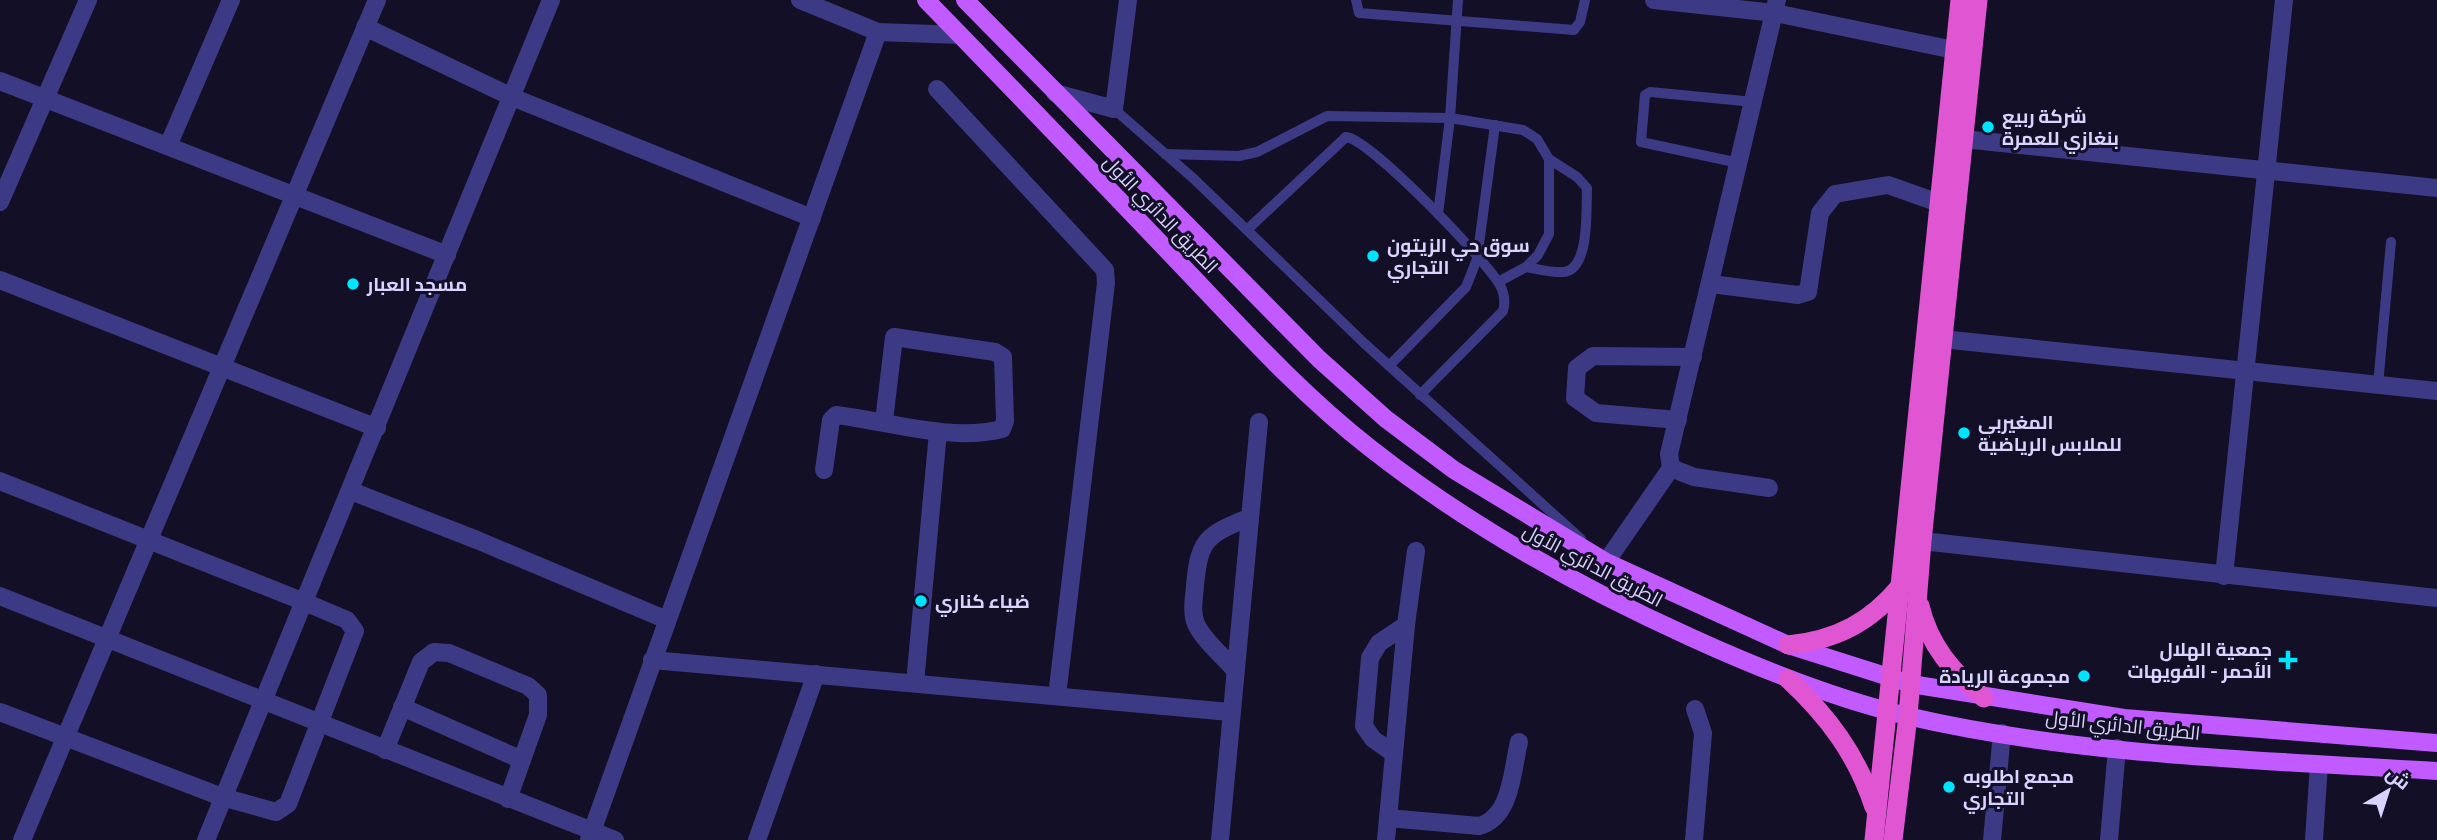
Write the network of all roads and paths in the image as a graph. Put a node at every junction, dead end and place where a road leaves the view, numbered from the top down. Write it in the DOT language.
graph roads {
  1 [pos="88,0"];
  2 [pos="231,0"];
  3 [pos="377,0"];
  4 [pos="551,0"];
  5 [pos="800,0"];
  6 [pos="926,0"];
  7 [pos="965,0"];
  8 [pos="1128,0"];
  9 [pos="1356,0"];
  10 [pos="1458,0"];
  11 [pos="1584,0"];
  12 [pos="1654,0"];
  13 [pos="1959,0"];
  14 [pos="1978,0"];
  15 [pos="2284,0"];
  16 [pos="1776,6"];
  17 [pos="979,7"];
  18 [pos="1456,22"];
  19 [pos="365,27"];
  20 [pos="878,32"];
  21 [pos="960,35"];
  22 [pos="1954,50"];
  23 [pos="0,81"];
  24 [pos="937,89"];
  25 [pos="1055,93"];
  26 [pos="512,97"];
  27 [pos="45,100"];
  28 [pos="1754,102"];
  29 [pos="1114,109"];
  30 [pos="1343,116"];
  31 [pos="1450,118"];
  32 [pos="1495,125"];
  33 [pos="1346,137"];
  34 [pos="1963,139"];
  35 [pos="169,146"];
  36 [pos="1166,154"];
  37 [pos="1549,159"];
  38 [pos="1740,163"];
  39 [pos="2265,170"];
  40 [pos="2437,188"];
  41 [pos="292,195"];
  42 [pos="0,202"];
  43 [pos="1939,203"];
  44 [pos="1438,215"];
  45 [pos="812,218"];
  46 [pos="1248,229"];
  47 [pos="2391,242"];
  48 [pos="447,255"];
  49 [pos="1478,259"];
  50 [pos="1526,267"];
  51 [pos="0,280"];
  52 [pos="1498,282"];
  53 [pos="1711,284"];
  54 [pos="1942,339"];
  55 [pos="1693,357"];
  56 [pos="1389,366"];
  57 [pos="220,368"];
  58 [pos="2244,369"];
  59 [pos="2378,385"];
  60 [pos="2437,391"];
  61 [pos="1420,395"];
  62 [pos="1678,420"];
  63 [pos="884,421"];
  64 [pos="1259,422"];
  65 [pos="377,428"];
  66 [pos="939,432"];
  67 [pos="1671,468"];
  68 [pos="824,470"];
  69 [pos="0,481"];
  70 [pos="1769,488"];
  71 [pos="351,491"];
  72 [pos="1248,517"];
  73 [pos="1922,541"];
  74 [pos="149,542"];
  75 [pos="1416,551"];
  76 [pos="1606,562"];
  77 [pos="2224,576"];
  78 [pos="1910,589"];
  79 [pos="0,596"];
  80 [pos="2437,598"];
  81 [pos="302,601"];
  82 [pos="667,620"];
  83 [pos="1406,625"];
  84 [pos="106,639"];
  85 [pos="1788,645"];
  86 [pos="652,660"];
  87 [pos="1234,669"];
  88 [pos="816,674"];
  89 [pos="1889,678"];
  90 [pos="1788,680"];
  91 [pos="915,683"];
  92 [pos="1911,684"];
  93 [pos="1058,696"];
  94 [pos="1984,698"];
  95 [pos="261,700"];
  96 [pos="402,707"];
  97 [pos="1695,709"];
  98 [pos="1885,710"];
  99 [pos="0,712"];
  100 [pos="1230,712"];
  101 [pos="1908,716"];
  102 [pos="318,723"];
  103 [pos="2002,733"];
  104 [pos="65,739"];
  105 [pos="1519,742"];
  106 [pos="2437,743"];
  107 [pos="2117,748"];
  108 [pos="385,750"];
  109 [pos="1393,753"];
  110 [pos="522,760"];
  111 [pos="2319,764"];
  112 [pos="2437,771"];
  113 [pos="222,797"];
  114 [pos="508,799"];
  115 [pos="1876,813"];
  116 [pos="1388,818"];
  117 [pos="590,836"];
  118 [pos="22,840"];
  119 [pos="206,840"];
  120 [pos="615,840"];
  121 [pos="757,840"];
  122 [pos="1220,840"];
  123 [pos="1386,840"];
  124 [pos="1694,840"];
  125 [pos="1874,840"];
  126 [pos="1892,840"];
  127 [pos="1992,840"];
  128 [pos="2109,840"];
  129 [pos="2314,840"];
  1 -- 27 [label="street"];
  2 -- 35 [label="street"];
  3 -- 19 [label="street"];
  4 -- 26 [label="street"];
  5 -- 20 [label="street"];
  6 -- 21 [label="main road, الطريق الدائري الأول"];
  7 -- 17 [label="main road, الطريق الدائري الأول"];
  8 -- 29 [label="street"];
  9 -- 18 [label="lane"];
  10 -- 18 [label="lane"];
  11 -- 18 [label="lane"];
  12 -- 16 [label="street"];
  13 -- 22 [label="highway"];
  14 -- 34 [label="highway"];
  15 -- 39 [label="street"];
  16 -- 22 [label="street"];
  16 -- 28 [label="street"];
  17 -- 25 [label="main road, الطريق الدائري الأول"];
  18 -- 31 [label="lane"];
  19 -- 26 [label="street"];
  19 -- 41 [label="street"];
  20 -- 21 [label="street"];
  20 -- 45 [label="street"];
  21 -- 90 [label="main road, الطريق الدائري الأول"];
  22 -- 43 [label="highway"];
  23 -- 27 [label="street"];
  24 -- 93 [label="street"];
  25 -- 29 [label="street"];
  25 -- 76 [label="main road, الطريق الدائري الأول"];
  26 -- 45 [label="street"];
  26 -- 48 [label="street"];
  27 -- 35 [label="street"];
  27 -- 42 [label="street"];
  28 -- 38 [label="street"];
  28 -- 38 [label="lane"];
  29 -- 36 [label="lane"];
  30 -- 31 [label="lane"];
  30 -- 33 [label="lane"];
  30 -- 36 [label="lane"];
  31 -- 32 [label="lane"];
  31 -- 44 [label="lane"];
  32 -- 37 [label="lane"];
  32 -- 49 [label="lane"];
  33 -- 44 [label="lane"];
  33 -- 46 [label="lane"];
  34 -- 39 [label="street"];
  34 -- 54 [label="highway"];
  35 -- 41 [label="street"];
  36 -- 46 [label="lane"];
  37 -- 50 [label="lane"];
  37 -- 50 [label="lane"];
  38 -- 53 [label="street"];
  39 -- 40 [label="street"];
  39 -- 58 [label="street"];
  41 -- 48 [label="street"];
  41 -- 57 [label="street"];
  43 -- 53 [label="street"];
  43 -- 78 [label="highway"];
  44 -- 49 [label="lane"];
  45 -- 82 [label="street"];
  46 -- 56 [label="lane"];
  47 -- 59 [label="lane"];
  48 -- 65 [label="street"];
  49 -- 52 [label="lane"];
  49 -- 56 [label="lane"];
  50 -- 52 [label="lane"];
  51 -- 57 [label="street"];
  52 -- 61 [label="lane"];
  53 -- 55 [label="street"];
  54 -- 58 [label="street"];
  54 -- 73 [label="highway"];
  55 -- 62 [label="street"];
  55 -- 62 [label="street"];
  56 -- 61 [label="lane"];
  57 -- 65 [label="street"];
  57 -- 74 [label="street"];
  58 -- 59 [label="street"];
  58 -- 77 [label="street"];
  59 -- 60 [label="street"];
  61 -- 76 [label="lane"];
  62 -- 67 [label="street"];
  63 -- 66 [label="street"];
  63 -- 66 [label="street"];
  63 -- 68 [label="street"];
  64 -- 72 [label="street"];
  65 -- 71 [label="street"];
  66 -- 91 [label="street"];
  67 -- 70 [label="street"];
  67 -- 76 [label="street"];
  69 -- 74 [label="street"];
  71 -- 81 [label="street"];
  71 -- 82 [label="street"];
  72 -- 87 [label="street"];
  72 -- 87 [label="street"];
  73 -- 77 [label="street"];
  73 -- 78 [label="highway"];
  74 -- 81 [label="street"];
  74 -- 84 [label="street"];
  75 -- 83 [label="street"];
  76 -- 85 [label="main road, الطريق الدائري الأول"];
  77 -- 80 [label="street"];
  78 -- 85 [label="highway"];
  78 -- 89 [label="highway"];
  78 -- 92 [label="highway"];
  78 -- 94 [label="highway"];
  79 -- 84 [label="street"];
  81 -- 95 [label="street"];
  81 -- 102 [label="street"];
  82 -- 86 [label="street"];
  83 -- 109 [label="street"];
  83 -- 109 [label="street"];
  84 -- 95 [label="street"];
  84 -- 104 [label="street"];
  85 -- 89 [label="main road, الطريق الدائري الأول"];
  86 -- 88 [label="street"];
  86 -- 117 [label="street"];
  87 -- 100 [label="street"];
  88 -- 91 [label="street"];
  88 -- 121 [label="street"];
  89 -- 92 [label="main road, الطريق الدائري الأول"];
  89 -- 98 [label="highway"];
  90 -- 98 [label="main road, الطريق الدائري الأول"];
  90 -- 115 [label="highway"];
  91 -- 93 [label="street"];
  92 -- 94 [label="main road, الطريق الدائري الأول"];
  92 -- 101 [label="highway"];
  93 -- 100 [label="street"];
  94 -- 106 [label="main road, الطريق الدائري الأول"];
  95 -- 102 [label="street"];
  95 -- 113 [label="street"];
  96 -- 108 [label="street"];
  96 -- 110 [label="street"];
  96 -- 110 [label="street"];
  97 -- 124 [label="street"];
  98 -- 101 [label="main road, الطريق الدائري الأول"];
  98 -- 115 [label="highway"];
  99 -- 104 [label="street"];
  100 -- 122 [label="street"];
  101 -- 103 [label="main road, الطريق الدائري الأول"];
  101 -- 126 [label="highway"];
  102 -- 108 [label="street"];
  102 -- 113 [label="street"];
  103 -- 107 [label="main road, الطريق الدائري الأول"];
  103 -- 127 [label="street"];
  104 -- 113 [label="street"];
  104 -- 118 [label="street"];
  105 -- 116 [label="street"];
  107 -- 111 [label="main road, الطريق الدائري الأول"];
  107 -- 128 [label="street"];
  108 -- 114 [label="street"];
  109 -- 116 [label="street"];
  110 -- 114 [label="street"];
  111 -- 112 [label="main road, الطريق الدائري الأول"];
  111 -- 129 [label="street"];
  113 -- 119 [label="street"];
  114 -- 117 [label="street"];
  115 -- 125 [label="highway"];
  116 -- 123 [label="street"];
  117 -- 120 [label="street"];
}
